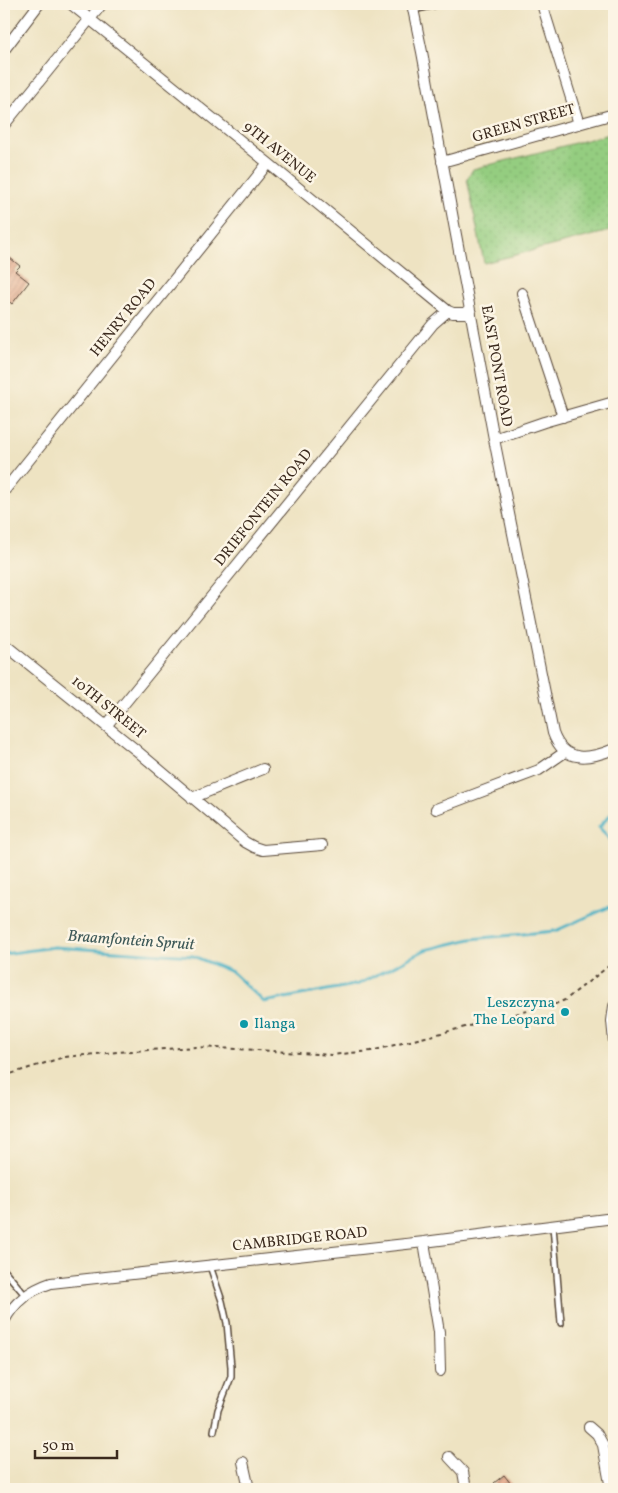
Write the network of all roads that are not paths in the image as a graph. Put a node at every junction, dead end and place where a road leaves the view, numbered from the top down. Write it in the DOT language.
graph roads {
  1 [pos="39,4"];
  2 [pos="71,4"];
  3 [pos="102,4"];
  4 [pos="440,4"];
  5 [pos="542,4"];
  6 [pos="413,7"];
  7 [pos="90,18"];
  8 [pos="4,50"];
  9 [pos="614,114"];
  10 [pos="4,124"];
  11 [pos="579,124"];
  12 [pos="442,162"];
  13 [pos="268,163"];
  14 [pos="522,293"];
  15 [pos="448,311"];
  16 [pos="471,313"];
  17 [pos="614,402"];
  18 [pos="563,417"];
  19 [pos="494,439"];
  20 [pos="4,491"];
  21 [pos="4,644"];
  22 [pos="106,726"];
  23 [pos="614,749"];
  24 [pos="565,752"];
  25 [pos="262,769"];
  26 [pos="192,798"];
  27 [pos="436,810"];
  28 [pos="322,845"];
  29 [pos="613,1010"];
  30 [pos="614,1042"];
  31 [pos="614,1218"];
  32 [pos="553,1225"];
  33 [pos="424,1242"];
  34 [pos="210,1265"];
  35 [pos="4,1270"];
  36 [pos="25,1295"];
  37 [pos="4,1321"];
  38 [pos="561,1323"];
  39 [pos="440,1371"];
  40 [pos="589,1427"];
  41 [pos="214,1430"];
  42 [pos="449,1457"];
  43 [pos="243,1462"];
  44 [pos="250,1489"];
  45 [pos="466,1489"];
  46 [pos="611,1489"];
  1 -- 8 [label="street"];
  2 -- 7 [label="street, 9TH AVENUE"];
  3 -- 7 [label="street"];
  4 -- 6 [label="lane"];
  5 -- 11 [label="street"];
  6 -- 12 [label="street, EAST PONT ROAD"];
  7 -- 10 [label="street"];
  7 -- 13 [label="street, 9TH AVENUE"];
  9 -- 11 [label="street, GREEN STREET"];
  11 -- 12 [label="street, GREEN STREET"];
  12 -- 16 [label="street, EAST PONT ROAD"];
  13 -- 15 [label="street, 9TH AVENUE"];
  13 -- 20 [label="street, HENRY ROAD"];
  14 -- 18 [label="street"];
  15 -- 16 [label="street"];
  15 -- 22 [label="street, DRIEFONTEIN ROAD"];
  16 -- 19 [label="street, EAST PONT ROAD"];
  17 -- 18 [label="street"];
  18 -- 19 [label="street"];
  19 -- 24 [label="street, EAST PONT ROAD"];
  21 -- 22 [label="street, 10TH STREET"];
  22 -- 26 [label="street, 10TH STREET"];
  23 -- 24 [label="street"];
  24 -- 27 [label="street"];
  25 -- 26 [label="street"];
  26 -- 28 [label="street, 10TH STREET"];
  29 -- 30 [label="street"];
  31 -- 32 [label="street, CAMBRIDGE ROAD"];
  32 -- 33 [label="street, CAMBRIDGE ROAD"];
  32 -- 38 [label="lane"];
  33 -- 34 [label="street, CAMBRIDGE ROAD"];
  33 -- 39 [label="street"];
  34 -- 36 [label="street, CAMBRIDGE ROAD"];
  34 -- 41 [label="lane"];
  35 -- 36 [label="lane"];
  36 -- 37 [label="street, CAMBRIDGE ROAD"];
  40 -- 46 [label="street"];
  42 -- 45 [label="street"];
  43 -- 44 [label="street"];
}
